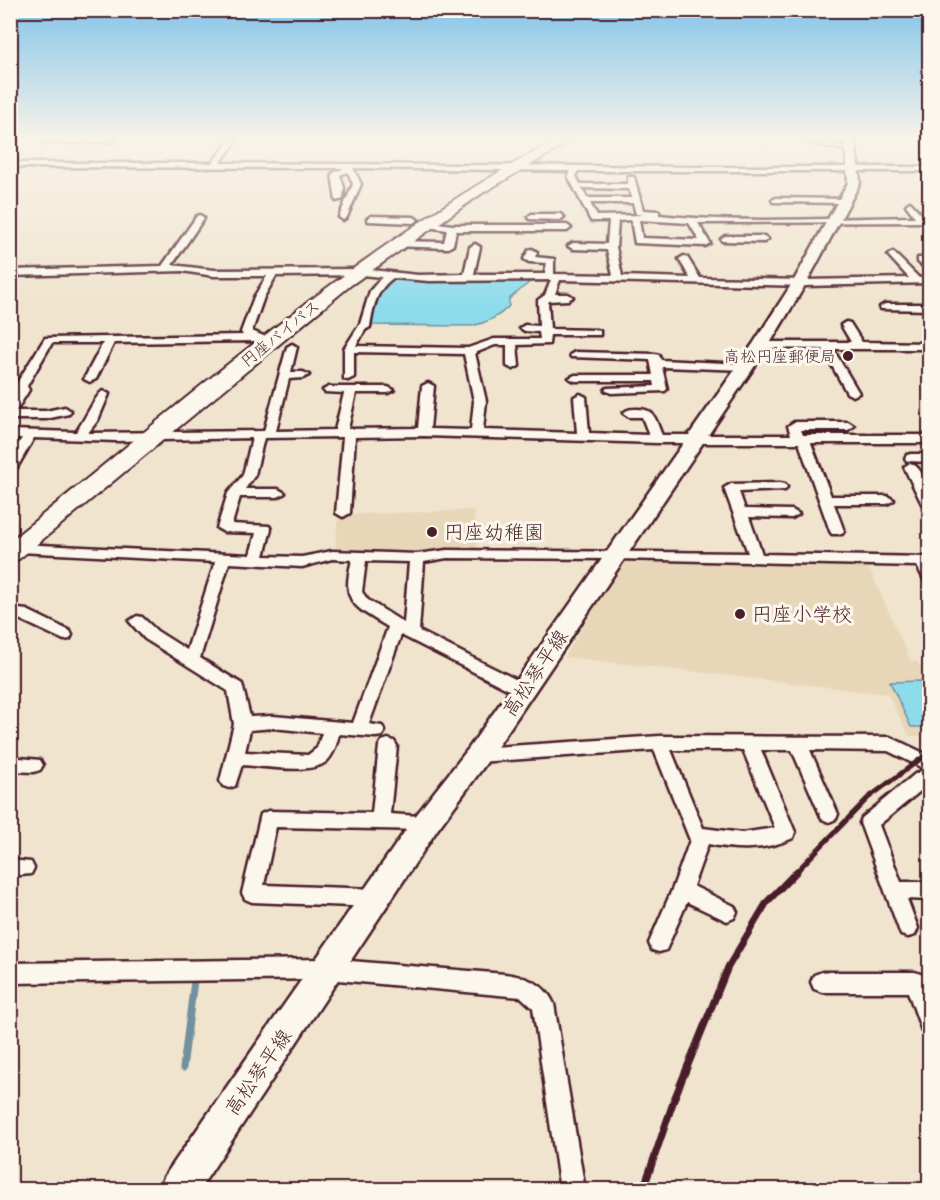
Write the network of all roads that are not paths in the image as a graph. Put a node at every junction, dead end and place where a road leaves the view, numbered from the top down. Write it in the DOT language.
graph roads {
  1 [pos="339,195"];
  2 [pos="351,195"];
  3 [pos="462,195"];
  4 [pos="582,195"];
  5 [pos="635,195"];
  6 [pos="848,195"];
  7 [pos="339,199"];
  8 [pos="584,200"];
  9 [pos="776,200"];
  10 [pos="637,205"];
  11 [pos="910,205"];
  12 [pos="588,209"];
  13 [pos="774,210"];
  14 [pos="839,211"];
  15 [pos="680,213"];
  16 [pos="343,217"];
  17 [pos="526,217"];
  18 [pos="560,217"];
  19 [pos="200,218"];
  20 [pos="371,219"];
  21 [pos="614,219"];
  22 [pos="635,219"];
  23 [pos="691,219"];
  24 [pos="925,219"];
  25 [pos="778,220"];
  26 [pos="754,221"];
  27 [pos="419,222"];
  28 [pos="452,228"];
  29 [pos="567,228"];
  30 [pos="725,239"];
  31 [pos="395,244"];
  32 [pos="573,246"];
  33 [pos="475,247"];
  34 [pos="611,248"];
  35 [pos="532,252"];
  36 [pos="893,255"];
  37 [pos="684,259"];
  38 [pos="921,260"];
  39 [pos="168,268"];
  40 [pos="930,269"];
  41 [pos="359,270"];
  42 [pos="274,272"];
  43 [pos="10,273"];
  44 [pos="339,273"];
  45 [pos="391,275"];
  46 [pos="469,276"];
  47 [pos="553,276"];
  48 [pos="618,278"];
  49 [pos="696,279"];
  50 [pos="916,280"];
  51 [pos="930,280"];
  52 [pos="800,282"];
  53 [pos="549,297"];
  54 [pos="568,297"];
  55 [pos="928,303"];
  56 [pos="892,305"];
  57 [pos="846,325"];
  58 [pos="525,328"];
  59 [pos="544,330"];
  60 [pos="596,333"];
  61 [pos="110,339"];
  62 [pos="262,340"];
  63 [pos="512,342"];
  64 [pos="761,345"];
  65 [pos="826,345"];
  66 [pos="858,345"];
  67 [pos="930,346"];
  68 [pos="292,347"];
  69 [pos="349,349"];
  70 [pos="469,351"];
  71 [pos="575,355"];
  72 [pos="656,363"];
  73 [pos="513,366"];
  74 [pos="745,367"];
  75 [pos="303,375"];
  76 [pos="284,376"];
  77 [pos="348,377"];
  78 [pos="575,378"];
  79 [pos="659,378"];
  80 [pos="90,379"];
  81 [pos="428,386"];
  82 [pos="329,390"];
  83 [pos="351,390"];
  84 [pos="388,390"];
  85 [pos="611,390"];
  86 [pos="853,393"];
  87 [pos="103,394"];
  88 [pos="580,397"];
  89 [pos="10,411"];
  90 [pos="65,411"];
  91 [pos="629,413"];
  92 [pos="10,415"];
  93 [pos="848,426"];
  94 [pos="345,432"];
  95 [pos="424,432"];
  96 [pos="477,433"];
  97 [pos="10,434"];
  98 [pos="31,434"];
  99 [pos="264,434"];
  100 [pos="80,435"];
  101 [pos="583,436"];
  102 [pos="133,437"];
  103 [pos="153,437"];
  104 [pos="657,439"];
  105 [pos="930,439"];
  106 [pos="695,440"];
  107 [pos="801,440"];
  108 [pos="930,458"];
  109 [pos="10,468"];
  110 [pos="917,470"];
  111 [pos="780,487"];
  112 [pos="236,492"];
  113 [pos="278,493"];
  114 [pos="825,500"];
  115 [pos="886,500"];
  116 [pos="930,506"];
  117 [pos="343,513"];
  118 [pos="740,513"];
  119 [pos="792,514"];
  120 [pos="837,531"];
  121 [pos="13,546"];
  122 [pos="617,555"];
  123 [pos="360,557"];
  124 [pos="223,558"];
  125 [pos="417,558"];
  126 [pos="757,559"];
  127 [pos="256,560"];
  128 [pos="926,562"];
  129 [pos="930,578"];
  130 [pos="10,613"];
  131 [pos="137,621"];
  132 [pos="403,630"];
  133 [pos="64,635"];
  134 [pos="191,661"];
  135 [pos="524,690"];
  136 [pos="243,724"];
  137 [pos="332,726"];
  138 [pos="660,743"];
  139 [pos="749,744"];
  140 [pos="798,744"];
  141 [pos="388,746"];
  142 [pos="478,755"];
  143 [pos="235,758"];
  144 [pos="10,764"];
  145 [pos="930,764"];
  146 [pos="34,765"];
  147 [pos="930,775"];
  148 [pos="229,781"];
  149 [pos="829,814"];
  150 [pos="380,821"];
  151 [pos="427,822"];
  152 [pos="701,836"];
  153 [pos="682,890"];
  154 [pos="894,890"];
  155 [pos="930,891"];
  156 [pos="376,898"];
  157 [pos="728,912"];
  158 [pos="908,928"];
  159 [pos="659,943"];
  160 [pos="327,969"];
  161 [pos="10,973"];
  162 [pos="822,982"];
  163 [pos="930,1023"];
  164 [pos="177,1190"];
  165 [pos="573,1190"];
  1 -- 7 [label="street"];
  2 -- 16 [label="street"];
  3 -- 27 [label="highway, 円座バイパス"];
  4 -- 8 [label="street"];
  5 -- 10 [label="street"];
  6 -- 14 [label="main road, 高松琴平線"];
  8 -- 10 [label="street"];
  8 -- 12 [label="street"];
  9 -- 14 [label="street"];
  10 -- 12 [label="street"];
  10 -- 15 [label="street"];
  11 -- 24 [label="street"];
  12 -- 21 [label="street"];
  13 -- 25 [label="street"];
  14 -- 24 [label="street"];
  14 -- 25 [label="street"];
  14 -- 52 [label="main road, 高松琴平線"];
  17 -- 18 [label="street"];
  19 -- 39 [label="street"];
  20 -- 27 [label="street"];
  21 -- 22 [label="street"];
  21 -- 34 [label="street"];
  22 -- 23 [label="street"];
  22 -- 23 [label="street"];
  23 -- 26 [label="street"];
  25 -- 26 [label="street"];
  26 -- 30 [label="street"];
  27 -- 28 [label="street"];
  27 -- 31 [label="highway, 円座バイパス"];
  27 -- 44 [label="highway, 円座バイパス"];
  28 -- 29 [label="street"];
  28 -- 31 [label="street"];
  31 -- 41 [label="highway, 円座バイパス"];
  32 -- 34 [label="street"];
  33 -- 46 [label="street"];
  34 -- 48 [label="street"];
  35 -- 47 [label="street"];
  36 -- 50 [label="street"];
  37 -- 49 [label="street"];
  38 -- 40 [label="street"];
  39 -- 42 [label="street"];
  39 -- 43 [label="street"];
  41 -- 44 [label="street"];
  41 -- 45 [label="street"];
  41 -- 62 [label="highway, 円座バイパス"];
  42 -- 44 [label="street"];
  42 -- 62 [label="street"];
  44 -- 62 [label="highway, 円座バイパス"];
  45 -- 46 [label="street"];
  45 -- 69 [label="street"];
  46 -- 47 [label="street"];
  47 -- 48 [label="street"];
  47 -- 53 [label="street"];
  48 -- 49 [label="street"];
  49 -- 52 [label="street"];
  50 -- 51 [label="street"];
  50 -- 52 [label="street"];
  52 -- 64 [label="main road, 高松琴平線"];
  53 -- 54 [label="street"];
  53 -- 59 [label="street"];
  55 -- 56 [label="street"];
  57 -- 66 [label="street"];
  58 -- 59 [label="street"];
  59 -- 60 [label="street"];
  59 -- 63 [label="street"];
  61 -- 62 [label="street"];
  61 -- 80 [label="street"];
  61 -- 89 [label="street"];
  62 -- 102 [label="highway, 円座バイパス"];
  62 -- 103 [label="highway, 円座バイパス"];
  63 -- 70 [label="street"];
  63 -- 73 [label="street"];
  64 -- 65 [label="street"];
  64 -- 74 [label="main road, 高松琴平線"];
  65 -- 66 [label="street"];
  65 -- 86 [label="street"];
  66 -- 67 [label="street"];
  68 -- 76 [label="street"];
  69 -- 70 [label="street"];
  69 -- 77 [label="street"];
  70 -- 96 [label="street"];
  71 -- 72 [label="street"];
  72 -- 74 [label="street"];
  72 -- 79 [label="street"];
  74 -- 106 [label="main road, 高松琴平線"];
  75 -- 76 [label="street"];
  76 -- 99 [label="street"];
  78 -- 79 [label="street"];
  79 -- 85 [label="street"];
  81 -- 95 [label="street"];
  82 -- 83 [label="street"];
  83 -- 84 [label="street"];
  83 -- 94 [label="street"];
  87 -- 100 [label="street"];
  88 -- 101 [label="street"];
  90 -- 92 [label="street"];
  91 -- 104 [label="street"];
  93 -- 107 [label="street"];
  94 -- 95 [label="street"];
  94 -- 99 [label="street"];
  94 -- 117 [label="street"];
  95 -- 96 [label="street"];
  96 -- 101 [label="street"];
  97 -- 98 [label="street"];
  98 -- 100 [label="street"];
  98 -- 109 [label="street"];
  99 -- 103 [label="street"];
  99 -- 112 [label="street"];
  100 -- 102 [label="street"];
  101 -- 104 [label="street"];
  102 -- 103 [label="street"];
  102 -- 121 [label="highway, 円座バイパス"];
  103 -- 121 [label="highway, 円座バイパス"];
  104 -- 106 [label="street"];
  105 -- 107 [label="street"];
  106 -- 107 [label="street"];
  106 -- 122 [label="main road, 高松琴平線"];
  107 -- 114 [label="street"];
  108 -- 110 [label="street"];
  110 -- 116 [label="street"];
  111 -- 118 [label="street"];
  112 -- 113 [label="street"];
  112 -- 127 [label="street"];
  114 -- 115 [label="street"];
  114 -- 120 [label="street"];
  118 -- 119 [label="street"];
  118 -- 126 [label="street"];
  121 -- 124 [label="street"];
  122 -- 125 [label="street"];
  122 -- 126 [label="street"];
  122 -- 135 [label="main road, 高松琴平線"];
  123 -- 125 [label="street"];
  123 -- 127 [label="street"];
  123 -- 132 [label="street"];
  124 -- 127 [label="street"];
  124 -- 134 [label="street"];
  125 -- 132 [label="street"];
  126 -- 128 [label="street"];
  128 -- 129 [label="street"];
  130 -- 133 [label="street"];
  131 -- 134 [label="street"];
  132 -- 135 [label="street"];
  132 -- 137 [label="street"];
  134 -- 136 [label="street"];
  135 -- 142 [label="main road, 高松琴平線"];
  136 -- 137 [label="street"];
  136 -- 143 [label="street"];
  137 -- 143 [label="street"];
  138 -- 139 [label="street"];
  138 -- 142 [label="street"];
  138 -- 152 [label="street"];
  139 -- 140 [label="street"];
  139 -- 152 [label="street"];
  140 -- 145 [label="street"];
  140 -- 149 [label="street"];
  141 -- 150 [label="street"];
  142 -- 151 [label="main road, 高松琴平線"];
  143 -- 148 [label="street"];
  144 -- 146 [label="street"];
  147 -- 154 [label="street"];
  150 -- 151 [label="street"];
  150 -- 156 [label="street"];
  151 -- 156 [label="main road, 高松琴平線"];
  152 -- 153 [label="street"];
  153 -- 157 [label="street"];
  153 -- 159 [label="street"];
  154 -- 155 [label="street"];
  154 -- 158 [label="street"];
  156 -- 160 [label="main road, 高松琴平線"];
  160 -- 161 [label="street"];
  160 -- 164 [label="main road, 高松琴平線"];
  160 -- 165 [label="street"];
  162 -- 163 [label="street"];
}
